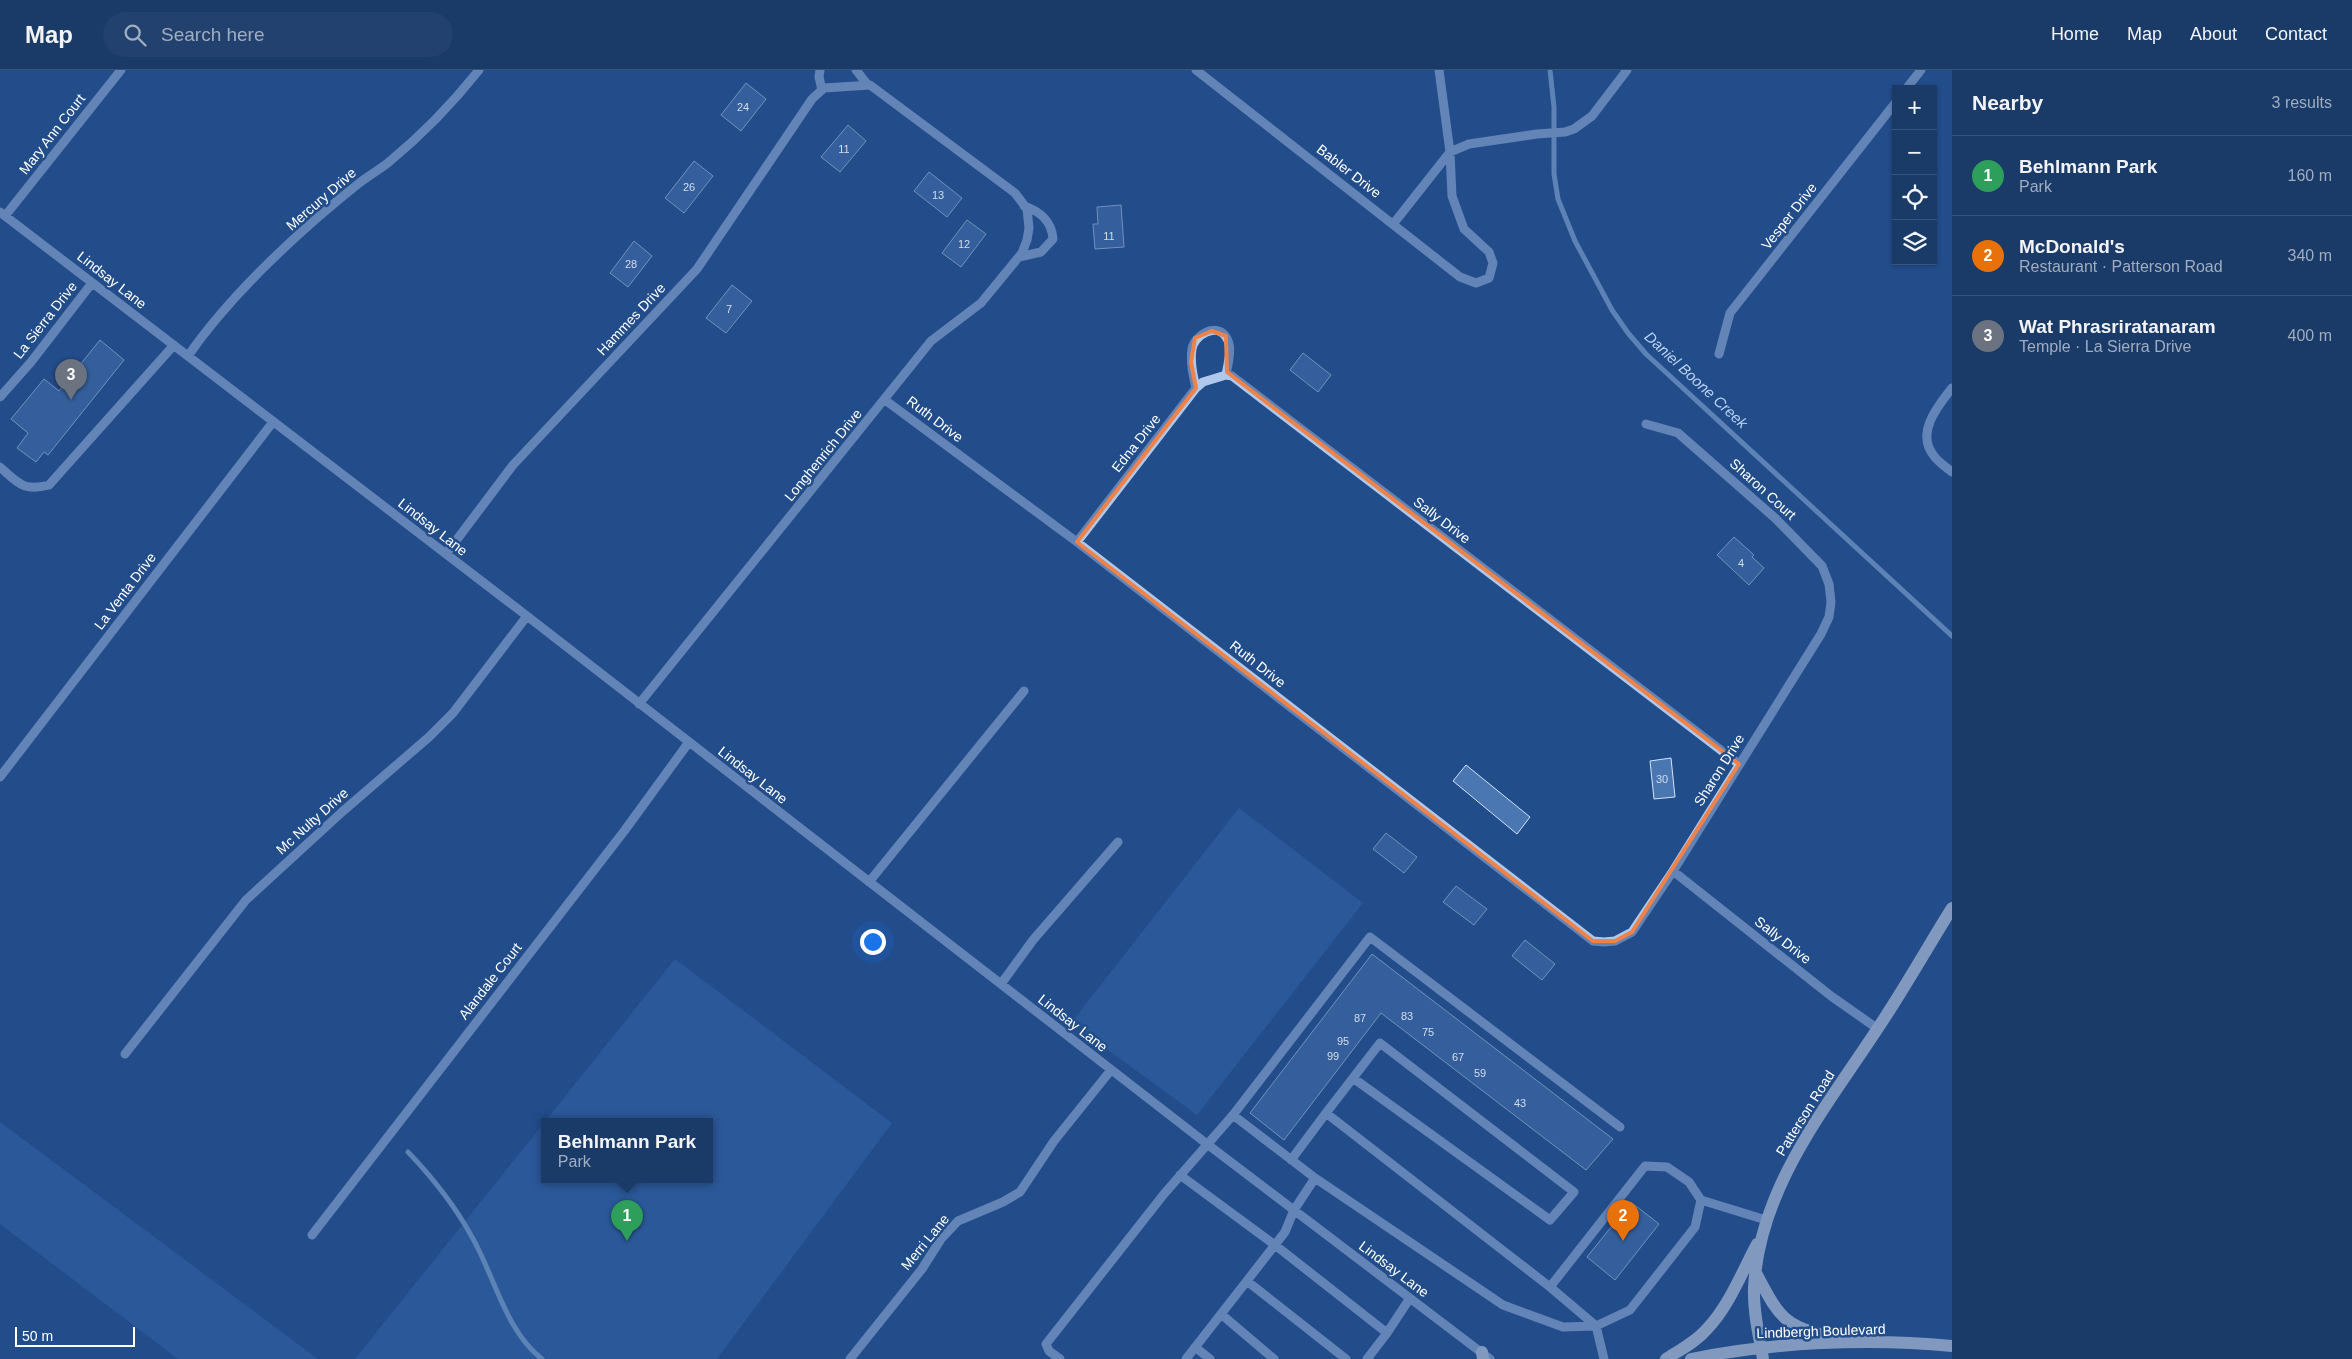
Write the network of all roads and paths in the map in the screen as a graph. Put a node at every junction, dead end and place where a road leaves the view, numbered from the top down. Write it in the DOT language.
graph roads {
  1 [pos="121,70"];
  2 [pos="479,70"];
  3 [pos="820,70"];
  4 [pos="856,70"];
  5 [pos="1196,70"];
  6 [pos="1439,70"];
  7 [pos="1627,70"];
  8 [pos="1921,70"];
  9 [pos="867,84"];
  10 [pos="1909,85"];
  11 [pos="822,90"];
  12 [pos="1892,107"];
  13 [pos="1450,152"];
  14 [pos="1024,206"];
  15 [pos="3,214"];
  16 [pos="1394,223"];
  17 [pos="1019,257"];
  18 [pos="92,283"];
  19 [pos="174,345"];
  20 [pos="1719,354"];
  21 [pos="188,356"];
  22 [pos="1226,375"];
  23 [pos="1196,388"];
  24 [pos="1952,388"];
  25 [pos="0,397"];
  26 [pos="885,400"];
  27 [pos="273,422"];
  28 [pos="1646,424"];
  29 [pos="0,467"];
  30 [pos="1952,472"];
  31 [pos="1076,542"];
  32 [pos="446,554"];
  33 [pos="1831,602"];
  34 [pos="527,616"];
  35 [pos="1024,691"];
  36 [pos="639,704"];
  37 [pos="689,742"];
  38 [pos="1739,764"];
  39 [pos="0,777"];
  40 [pos="1118,842"];
  41 [pos="1673,871"];
  42 [pos="869,882"];
  43 [pos="1952,908"];
  44 [pos="1615,941"];
  45 [pos="1001,984"];
  46 [pos="1878,1029"];
  47 [pos="125,1054"];
  48 [pos="1111,1070"];
  49 [pos="1353,1078"];
  50 [pos="1326,1113"];
  51 [pos="1233,1115"];
  52 [pos="1620,1127"];
  53 [pos="1207,1144"];
  54 [pos="1291,1160"];
  55 [pos="1180,1174"];
  56 [pos="1314,1178"];
  57 [pos="1701,1200"];
  58 [pos="1294,1210"];
  59 [pos="1765,1226"];
  60 [pos="312,1234"];
  61 [pos="1275,1245"];
  62 [pos="1756,1273"];
  63 [pos="1246,1281"];
  64 [pos="1550,1287"];
  65 [pos="1410,1298"];
  66 [pos="1221,1314"];
  67 [pos="1596,1326"];
  68 [pos="1387,1332"];
  69 [pos="1859,1343"];
  70 [pos="1952,1346"];
  71 [pos="1195,1347"];
  72 [pos="1049,1351"];
  73 [pos="1762,1354"];
  74 [pos="1485,1357"];
  75 [pos="850,1359"];
  76 [pos="1043,1359"];
  77 [pos="1060,1359"];
  78 [pos="1186,1359"];
  79 [pos="1210,1359"];
  80 [pos="1274,1359"];
  81 [pos="1346,1359"];
  82 [pos="1367,1359"];
  83 [pos="1604,1359"];
  84 [pos="1666,1359"];
  85 [pos="1691,1359"];
  1 -- 15 [label="street, Mary Ann Court"];
  2 -- 21 [label="street, Mercury Drive"];
  3 -- 11 [label="street"];
  4 -- 9 [label="street"];
  5 -- 16 [label="street, Babler Drive"];
  6 -- 13 [label="street"];
  7 -- 13 [label="street"];
  8 -- 10 [label="street"];
  9 -- 11 [label="street"];
  9 -- 14 [label="street"];
  11 -- 32 [label="street, Hammes Drive"];
  12 -- 20 [label="street, Vesper Drive"];
  13 -- 16 [label="street"];
  13 -- 16 [label="street, Babler Drive"];
  14 -- 17 [label="street, Longhenrich Drive"];
  14 -- 17 [label="street"];
  15 -- 18 [label="street, Lindsay Lane"];
  17 -- 26 [label="street, Longhenrich Drive"];
  18 -- 19 [label="street, Lindsay Lane"];
  18 -- 25 [label="street, La Sierra Drive"];
  19 -- 21 [label="street, Lindsay Lane"];
  19 -- 29 [label="street"];
  21 -- 27 [label="street, Lindsay Lane"];
  22 -- 23 [label="street, Edna Drive"];
  22 -- 23 [label="street"];
  22 -- 38 [label="street, Sally Drive"];
  23 -- 31 [label="street, Edna Drive"];
  24 -- 30 [label="street"];
  26 -- 31 [label="street, Ruth Drive"];
  26 -- 36 [label="street, Longhenrich Drive"];
  27 -- 32 [label="street, Lindsay Lane"];
  27 -- 39 [label="street, La Venta Drive"];
  28 -- 33 [label="street, Sharon Court"];
  31 -- 44 [label="street, Ruth Drive"];
  32 -- 34 [label="street, Lindsay Lane"];
  33 -- 38 [label="street, Sharon Drive"];
  34 -- 36 [label="street, Lindsay Lane"];
  34 -- 47 [label="street, Mc Nulty Drive"];
  35 -- 42 [label="street"];
  36 -- 37 [label="street, Lindsay Lane"];
  37 -- 42 [label="street, Lindsay Lane"];
  37 -- 60 [label="street, Alandale Court"];
  38 -- 41 [label="street, Sharon Drive"];
  40 -- 45 [label="street"];
  41 -- 44 [label="street, Sharon Drive"];
  41 -- 46 [label="street, Sally Drive"];
  42 -- 45 [label="street, Lindsay Lane"];
  43 -- 46 [label="main road, Patterson Road"];
  45 -- 48 [label="street, Lindsay Lane"];
  46 -- 59 [label="main road, Patterson Road"];
  48 -- 53 [label="street, Lindsay Lane"];
  48 -- 75 [label="street, Merri Lane"];
  49 -- 49 [label="street"];
  49 -- 50 [label="street"];
  50 -- 54 [label="street"];
  50 -- 64 [label="street"];
  51 -- 52 [label="street"];
  51 -- 53 [label="street"];
  51 -- 54 [label="street"];
  53 -- 55 [label="street"];
  53 -- 58 [label="street, Lindsay Lane"];
  54 -- 56 [label="street"];
  55 -- 61 [label="street"];
  55 -- 72 [label="street"];
  56 -- 58 [label="street"];
  56 -- 67 [label="street"];
  57 -- 59 [label="street"];
  57 -- 64 [label="street"];
  57 -- 67 [label="street"];
  58 -- 61 [label="street"];
  58 -- 65 [label="street, Lindsay Lane"];
  59 -- 62 [label="main road, Patterson Road"];
  59 -- 84 [label="main road"];
  61 -- 63 [label="street"];
  61 -- 68 [label="street"];
  62 -- 69 [label="main road"];
  62 -- 73 [label="main road, Patterson Road"];
  63 -- 66 [label="street"];
  63 -- 81 [label="street"];
  64 -- 67 [label="street"];
  65 -- 68 [label="street"];
  65 -- 74 [label="street, Lindsay Lane"];
  66 -- 71 [label="street"];
  66 -- 80 [label="street"];
  67 -- 83 [label="street"];
  68 -- 82 [label="street"];
  69 -- 70 [label="main road, Lindbergh Boulevard"];
  69 -- 73 [label="main road, Lindbergh Boulevard"];
  71 -- 78 [label="street"];
  71 -- 79 [label="street"];
  72 -- 76 [label="street"];
  72 -- 77 [label="street"];
  73 -- 85 [label="main road, Lindbergh Boulevard"];
}
